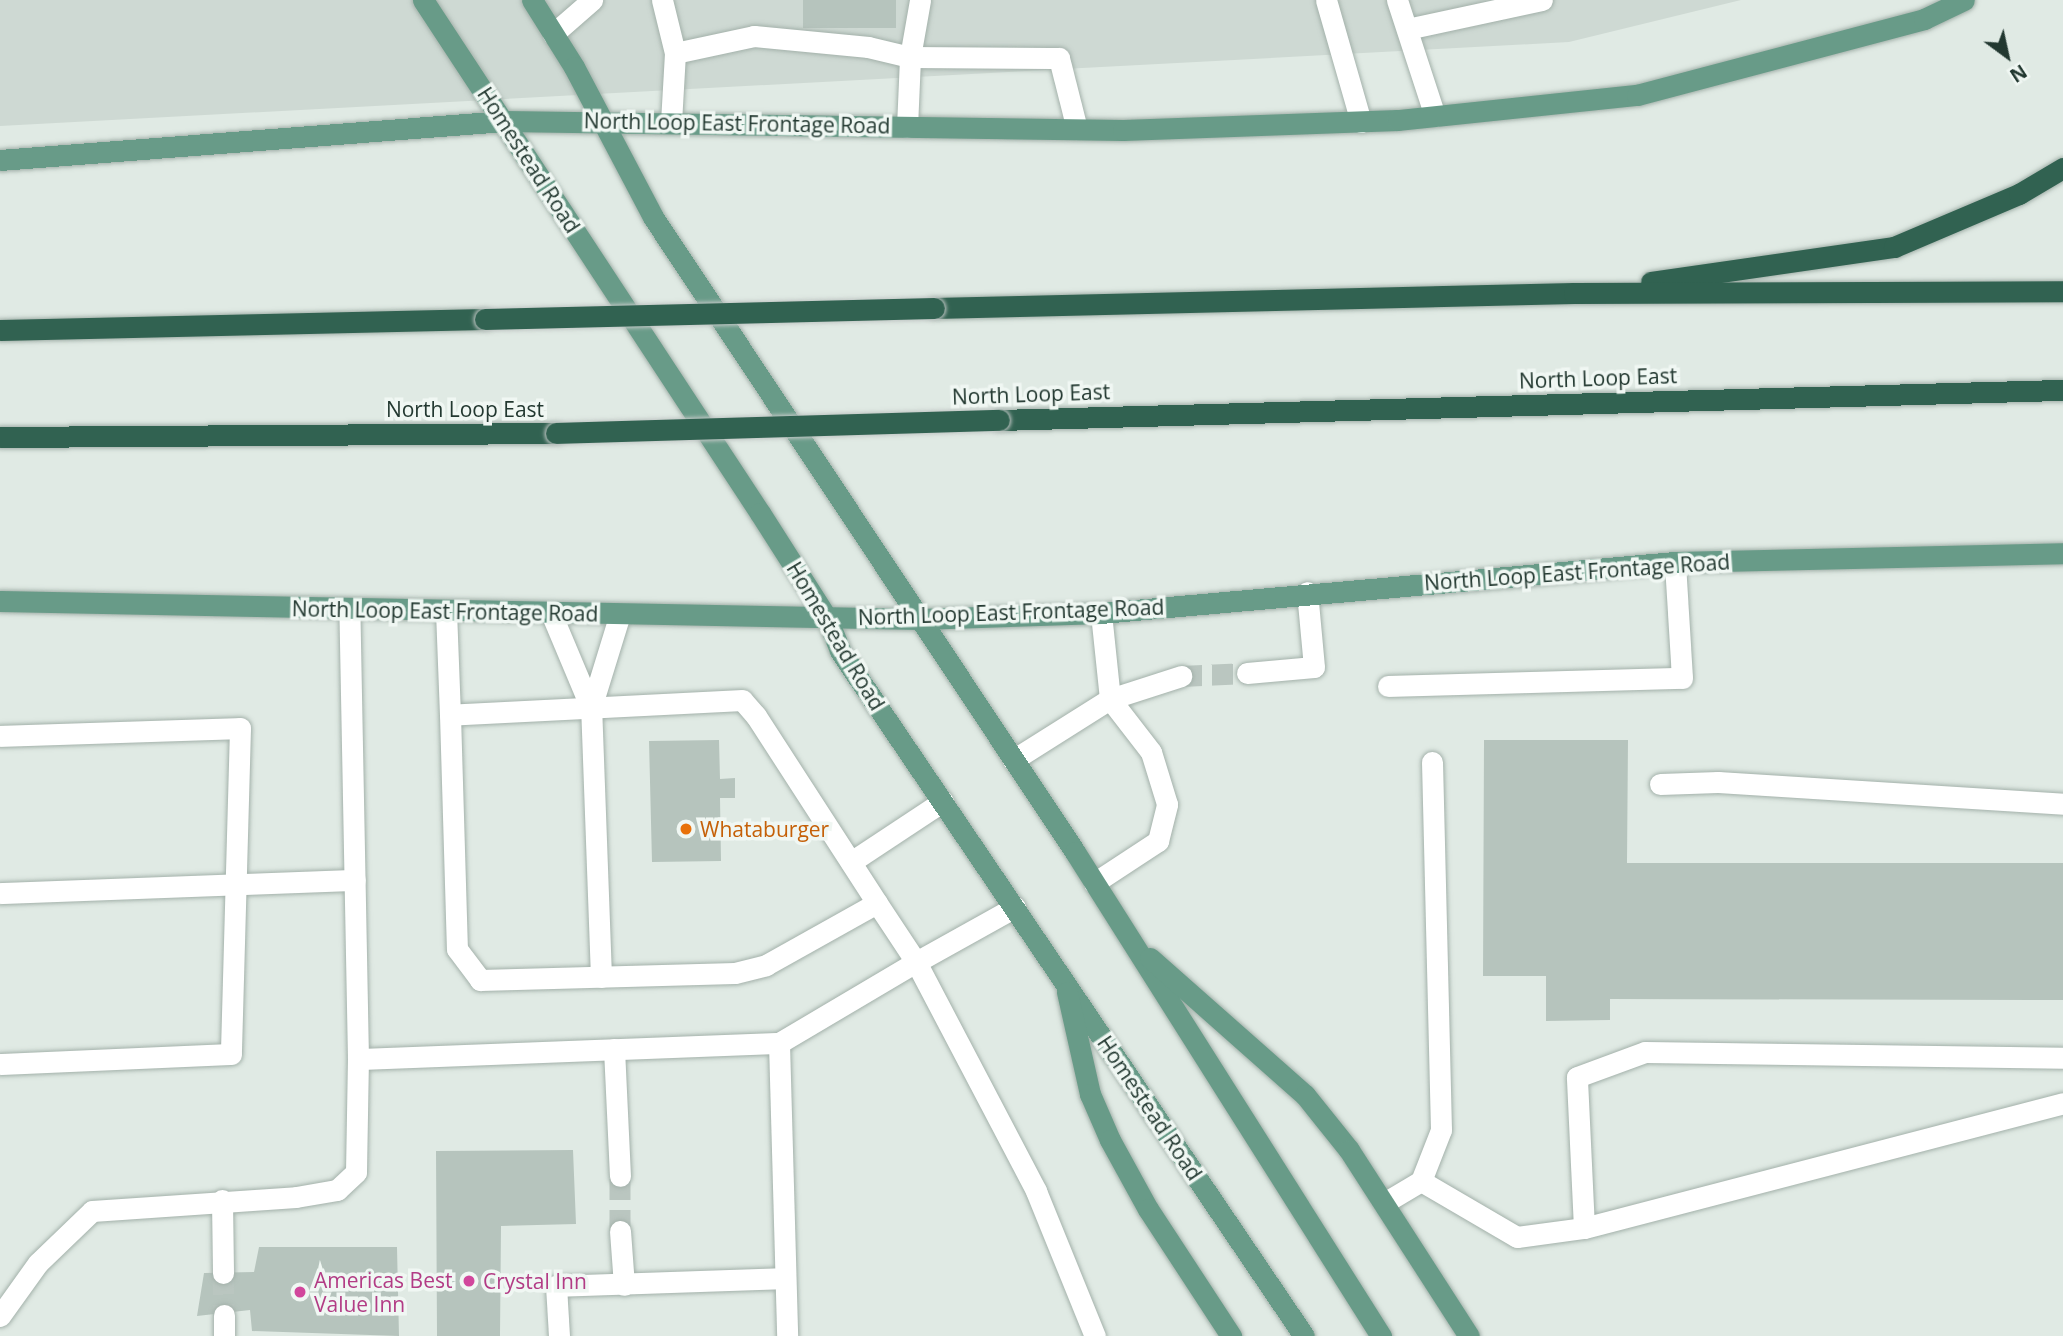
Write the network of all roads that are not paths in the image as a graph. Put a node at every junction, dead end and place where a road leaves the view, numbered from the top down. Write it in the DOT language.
graph roads {
  1 [pos="424,0"];
  2 [pos="531,0"];
  3 [pos="592,0"];
  4 [pos="662,0"];
  5 [pos="920,0"];
  6 [pos="1326,0"];
  7 [pos="1397,0"];
  8 [pos="1542,0"];
  9 [pos="1956,2"];
  10 [pos="1407,29"];
  11 [pos="553,34"];
  12 [pos="676,53"];
  13 [pos="910,57"];
  14 [pos="1436,116"];
  15 [pos="602,120"];
  16 [pos="504,121"];
  17 [pos="1361,122"];
  18 [pos="671,123"];
  19 [pos="907,127"];
  20 [pos="1077,129"];
  21 [pos="0,160"];
  22 [pos="2063,168"];
  23 [pos="2063,290"];
  24 [pos="1574,293"];
  25 [pos="0,330"];
  26 [pos="2063,390"];
  27 [pos="0,437"];
  28 [pos="2063,553"];
  29 [pos="1675,562"];
  30 [pos="1307,592"];
  31 [pos="0,601"];
  32 [pos="349,609"];
  33 [pos="446,611"];
  34 [pos="551,613"];
  35 [pos="1101,613"];
  36 [pos="620,614"];
  37 [pos="827,618"];
  38 [pos="919,619"];
  39 [pos="1247,673"];
  40 [pos="1181,676"];
  41 [pos="1388,686"];
  42 [pos="1110,699"];
  43 [pos="591,708"];
  44 [pos="450,715"];
  45 [pos="0,736"];
  46 [pos="1013,760"];
  47 [pos="1432,762"];
  48 [pos="1660,784"];
  49 [pos="943,801"];
  50 [pos="2063,804"];
  51 [pos="851,862"];
  52 [pos="355,880"];
  53 [pos="1094,883"];
  54 [pos="237,885"];
  55 [pos="0,893"];
  56 [pos="877,903"];
  57 [pos="1014,907"];
  58 [pos="1133,943"];
  59 [pos="916,962"];
  60 [pos="601,977"];
  61 [pos="1064,980"];
  62 [pos="779,1043"];
  63 [pos="614,1049"];
  64 [pos="2063,1058"];
  65 [pos="358,1059"];
  66 [pos="0,1064"];
  67 [pos="2063,1103"];
  68 [pos="620,1176"];
  69 [pos="1421,1181"];
  70 [pos="222,1200"];
  71 [pos="1384,1203"];
  72 [pos="1584,1228"];
  73 [pos="620,1231"];
  74 [pos="223,1273"];
  75 [pos="785,1278"];
  76 [pos="624,1284"];
  77 [pos="0,1316"];
  78 [pos="559,1336"];
  79 [pos="787,1336"];
  80 [pos="1095,1336"];
  81 [pos="1230,1336"];
  82 [pos="1304,1336"];
  83 [pos="1381,1336"];
  84 [pos="1469,1336"];
  1 -- 16 [label="main road, Homestead Road"];
  2 -- 11 [label="main road"];
  3 -- 11 [label="lane"];
  4 -- 12 [label="lane"];
  5 -- 13 [label="lane"];
  6 -- 17 [label="lane"];
  7 -- 10 [label="lane"];
  8 -- 10 [label="lane"];
  9 -- 14 [label="main road, North Loop East Frontage Road"];
  10 -- 14 [label="lane"];
  11 -- 15 [label="main road"];
  12 -- 13 [label="lane"];
  12 -- 18 [label="lane"];
  13 -- 19 [label="lane"];
  13 -- 20 [label="lane"];
  14 -- 17 [label="main road, North Loop East Frontage Road"];
  15 -- 16 [label="main road, North Loop East Frontage Road"];
  15 -- 18 [label="main road, North Loop East Frontage Road"];
  15 -- 38 [label="main road"];
  16 -- 21 [label="main road, North Loop East Frontage Road"];
  16 -- 37 [label="main road, Homestead Road"];
  17 -- 20 [label="main road, North Loop East Frontage Road"];
  18 -- 19 [label="main road, North Loop East Frontage Road"];
  19 -- 20 [label="main road, North Loop East Frontage Road"];
  22 -- 24 [label="highway"];
  23 -- 24 [label="highway"];
  24 -- 25 [label="highway, bridge"];
  26 -- 27 [label="highway, North Loop East, bridge"];
  28 -- 29 [label="main road, North Loop East Frontage Road"];
  29 -- 30 [label="main road, North Loop East Frontage Road"];
  29 -- 41 [label="lane"];
  30 -- 35 [label="main road, North Loop East Frontage Road"];
  30 -- 39 [label="lane"];
  31 -- 32 [label="main road, North Loop East Frontage Road"];
  32 -- 33 [label="main road, North Loop East Frontage Road"];
  32 -- 52 [label="lane"];
  33 -- 34 [label="main road, North Loop East Frontage Road"];
  33 -- 44 [label="lane"];
  34 -- 36 [label="main road, North Loop East Frontage Road"];
  34 -- 43 [label="lane"];
  35 -- 38 [label="main road, North Loop East Frontage Road"];
  35 -- 42 [label="lane"];
  36 -- 37 [label="main road, North Loop East Frontage Road"];
  36 -- 43 [label="lane"];
  37 -- 38 [label="main road, North Loop East Frontage Road"];
  37 -- 49 [label="main road, Homestead Road"];
  38 -- 46 [label="main road"];
  40 -- 42 [label="lane"];
  42 -- 46 [label="lane"];
  42 -- 53 [label="lane"];
  43 -- 44 [label="lane"];
  43 -- 51 [label="lane"];
  43 -- 60 [label="lane"];
  44 -- 60 [label="lane"];
  45 -- 54 [label="lane"];
  46 -- 53 [label="main road"];
  47 -- 69 [label="lane"];
  48 -- 50 [label="lane"];
  49 -- 51 [label="lane"];
  49 -- 57 [label="main road, Homestead Road"];
  51 -- 56 [label="lane"];
  52 -- 54 [label="lane"];
  52 -- 65 [label="lane"];
  53 -- 58 [label="main road"];
  54 -- 55 [label="lane"];
  54 -- 66 [label="lane"];
  56 -- 59 [label="lane"];
  56 -- 60 [label="lane"];
  57 -- 59 [label="lane"];
  57 -- 61 [label="main road, Homestead Road"];
  58 -- 71 [label="main road"];
  58 -- 83 [label="main road"];
  59 -- 62 [label="lane"];
  59 -- 80 [label="lane"];
  61 -- 81 [label="main road"];
  61 -- 82 [label="main road, Homestead Road"];
  62 -- 63 [label="lane"];
  62 -- 75 [label="lane"];
  63 -- 65 [label="lane"];
  63 -- 68 [label="lane"];
  64 -- 72 [label="lane"];
  65 -- 70 [label="lane"];
  67 -- 72 [label="lane"];
  69 -- 71 [label="lane"];
  69 -- 72 [label="lane"];
  70 -- 74 [label="lane"];
  70 -- 77 [label="lane"];
  71 -- 84 [label="main road"];
  73 -- 76 [label="lane"];
  75 -- 76 [label="lane"];
  75 -- 79 [label="lane"];
  76 -- 78 [label="lane"];
}
